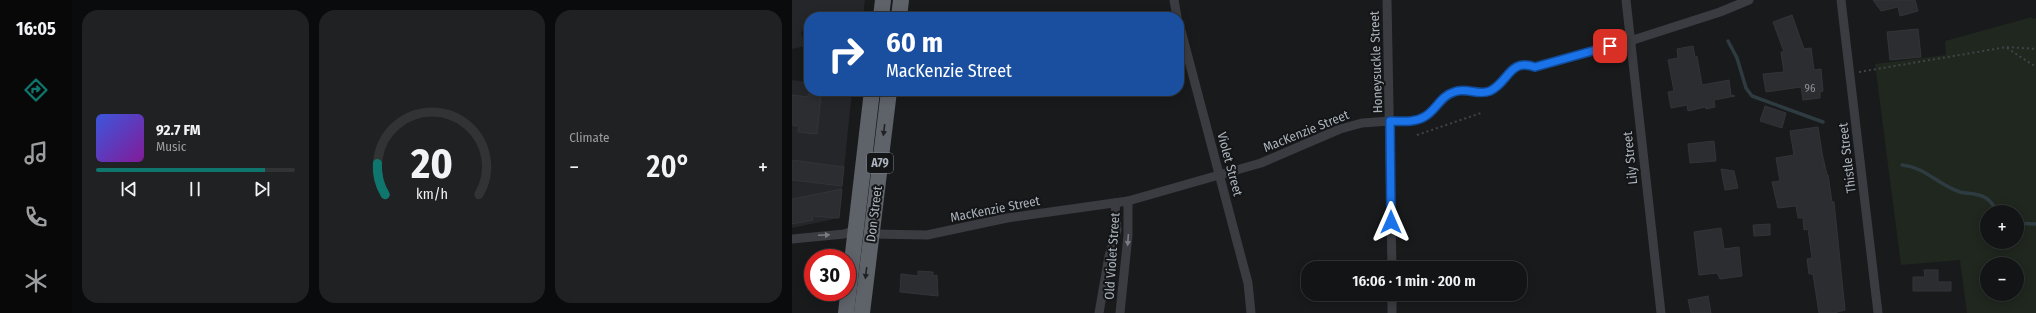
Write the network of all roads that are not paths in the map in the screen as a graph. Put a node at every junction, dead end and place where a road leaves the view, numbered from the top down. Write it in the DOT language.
graph roads {
  1 [pos="883,0"];
  2 [pos="901,0"];
  3 [pos="1174,0"];
  4 [pos="1388,0"];
  5 [pos="1626,0"];
  6 [pos="1750,0"];
  7 [pos="1841,0"];
  8 [pos="882,12"];
  9 [pos="900,12"];
  10 [pos="1177,12"];
  11 [pos="1630,41"];
  12 [pos="1184,42"];
  13 [pos="1535,67"];
  14 [pos="872,96"];
  15 [pos="888,96"];
  16 [pos="1390,121"];
  17 [pos="1218,175"];
  18 [pos="869,191"];
  19 [pos="1128,201"];
  20 [pos="1115,203"];
  21 [pos="856,234"];
  22 [pos="871,234"];
  23 [pos="792,239"];
  24 [pos="1392,261"];
  25 [pos="1392,301"];
  26 [pos="846,313"];
  27 [pos="862,313"];
  28 [pos="1099,313"];
  29 [pos="1120,313"];
  30 [pos="1251,313"];
  31 [pos="1392,313"];
  32 [pos="1661,313"];
  33 [pos="1878,313"];
  1 -- 8 [label="highway"];
  2 -- 9 [label="highway"];
  3 -- 10 [label="street"];
  4 -- 16 [label="street, Honeysuckle Street"];
  5 -- 11 [label="street, Lily Street"];
  6 -- 11 [label="street, MacKenzie Street"];
  7 -- 33 [label="street, Thistle Street"];
  11 -- 13 [label="street, MacKenzie Street"];
  11 -- 32 [label="street, Lily Street"];
  12 -- 17 [label="street, Violet Street"];
  13 -- 16 [label="lane, MacKenzie Street"];
  14 -- 18 [label="highway, Don Street / A79"];
  15 -- 18 [label="highway, Don Street / A79, one-way"];
  16 -- 17 [label="street, MacKenzie Street"];
  16 -- 24 [label="street, Honeysuckle Street"];
  17 -- 19 [label="street, MacKenzie Street"];
  17 -- 30 [label="street, Violet Street"];
  18 -- 21 [label="highway, Don Street / A79"];
  18 -- 22 [label="highway, Don Street / A79"];
  19 -- 20 [label="street, MacKenzie Street"];
  19 -- 29 [label="street, Old Violet Street, one-way"];
  20 -- 22 [label="street, MacKenzie Street"];
  20 -- 28 [label="street, Old Violet Street"];
  21 -- 22 [label="highway"];
  23 -- 21 [label="street, one-way"];
  21 -- 26 [label="highway, Don Street / A79"];
  22 -- 27 [label="highway, Don Street / A79, one-way"];
  25 -- 31 [label="street"];
}
